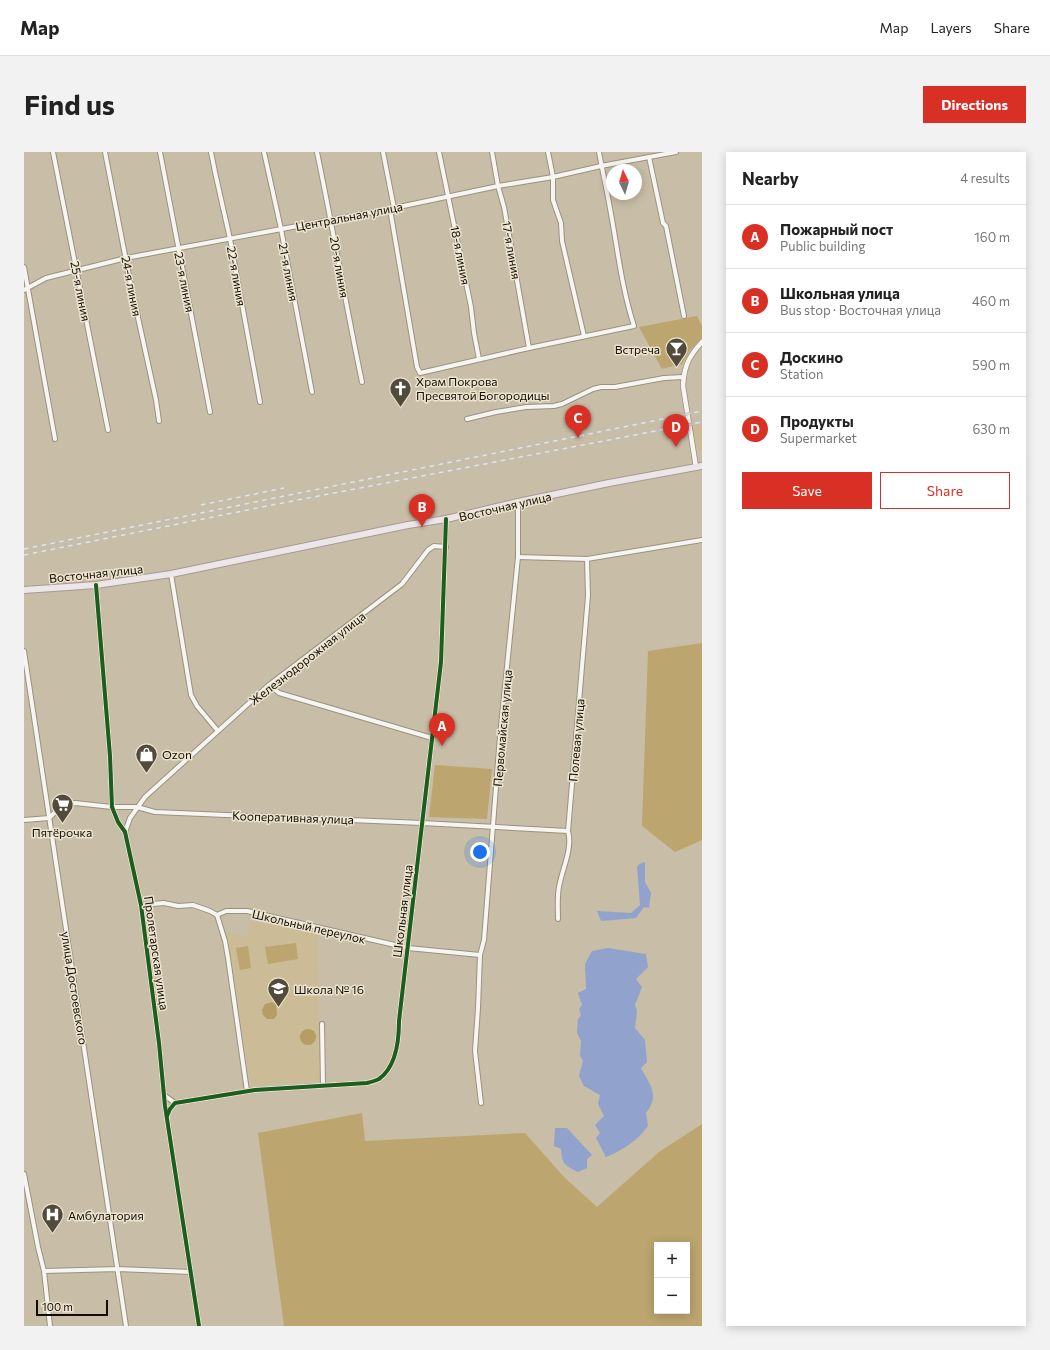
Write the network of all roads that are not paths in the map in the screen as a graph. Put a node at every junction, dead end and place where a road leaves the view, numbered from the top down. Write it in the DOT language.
graph roads {
  1 [pos="53,152"];
  2 [pos="105,152"];
  3 [pos="160,152"];
  4 [pos="211,152"];
  5 [pos="264,152"];
  6 [pos="317,152"];
  7 [pos="384,152"];
  8 [pos="439,152"];
  9 [pos="492,152"];
  10 [pos="548,152"];
  11 [pos="599,152"];
  12 [pos="676,152"];
  13 [pos="651,155"];
  14 [pos="601,166"];
  15 [pos="553,177"];
  16 [pos="498,186"];
  17 [pos="449,196"];
  18 [pos="392,208"];
  19 [pos="332,220"];
  20 [pos="281,229"];
  21 [pos="230,239"];
  22 [pos="179,248"];
  23 [pos="126,258"];
  24 [pos="24,267"];
  25 [pos="77,271"];
  26 [pos="29,287"];
  27 [pos="24,290"];
  28 [pos="684,316"];
  29 [pos="584,336"];
  30 [pos="702,342"];
  31 [pos="529,348"];
  32 [pos="479,359"];
  33 [pos="683,377"];
  34 [pos="362,382"];
  35 [pos="312,392"];
  36 [pos="260,402"];
  37 [pos="210,412"];
  38 [pos="159,420"];
  39 [pos="468,420"];
  40 [pos="108,430"];
  41 [pos="55,439"];
  42 [pos="699,467"];
  43 [pos="518,502"];
  44 [pos="446,519"];
  45 [pos="702,540"];
  46 [pos="446,547"];
  47 [pos="518,556"];
  48 [pos="587,559"];
  49 [pos="171,574"];
  50 [pos="96,585"];
  51 [pos="24,590"];
  52 [pos="24,651"];
  53 [pos="269,685"];
  54 [pos="218,731"];
  55 [pos="432,738"];
  56 [pos="112,807"];
  57 [pos="137,807"];
  58 [pos="49,818"];
  59 [pos="24,820"];
  60 [pos="422,823"];
  61 [pos="493,828"];
  62 [pos="568,831"];
  63 [pos="125,832"];
  64 [pos="141,905"];
  65 [pos="217,915"];
  66 [pos="558,919"];
  67 [pos="408,948"];
  68 [pos="480,955"];
  69 [pos="322,1024"];
  70 [pos="323,1086"];
  71 [pos="247,1091"];
  72 [pos="164,1095"];
  73 [pos="175,1102"];
  74 [pos="481,1103"];
  75 [pos="167,1116"];
  76 [pos="24,1174"];
  77 [pos="118,1269"];
  78 [pos="44,1271"];
  79 [pos="191,1272"];
  80 [pos="50,1326"];
  81 [pos="126,1326"];
  82 [pos="199,1326"];
  1 -- 25 [label="street, 25-я линия"];
  2 -- 23 [label="street, 24-я линия"];
  3 -- 22 [label="street, 23-я линия"];
  4 -- 21 [label="street, 22-я линия"];
  5 -- 20 [label="street, 21-я линия"];
  6 -- 19 [label="street, 20-я линия"];
  7 -- 18 [label="street"];
  8 -- 17 [label="street, 18-я линия"];
  9 -- 16 [label="street, 17-я линия"];
  10 -- 15 [label="street"];
  11 -- 14 [label="street"];
  12 -- 13 [label="street, Центральная улица"];
  13 -- 14 [label="street, Центральная улица"];
  13 -- 28 [label="street"];
  14 -- 15 [label="street, Центральная улица"];
  14 -- 29 [label="street"];
  15 -- 16 [label="street, Центральная улица"];
  15 -- 29 [label="street"];
  16 -- 17 [label="street, Центральная улица"];
  16 -- 31 [label="street, 17-я линия"];
  17 -- 18 [label="street, Центральная улица"];
  17 -- 32 [label="street, 18-я линия"];
  18 -- 19 [label="street, Центральная улица"];
  18 -- 32 [label="street"];
  19 -- 20 [label="street, Центральная улица"];
  19 -- 34 [label="street, 20-я линия"];
  20 -- 21 [label="street, Центральная улица"];
  20 -- 35 [label="street, 21-я линия"];
  21 -- 22 [label="street, Центральная улица"];
  21 -- 36 [label="street, 22-я линия"];
  22 -- 23 [label="street, Центральная улица"];
  22 -- 37 [label="street, 23-я линия"];
  23 -- 25 [label="street, Центральная улица"];
  23 -- 38 [label="street, 24-я линия"];
  24 -- 26 [label="street"];
  25 -- 26 [label="street, Центральная улица"];
  25 -- 40 [label="street, 25-я линия"];
  26 -- 27 [label="street, Центральная улица"];
  26 -- 41 [label="street"];
  29 -- 31 [label="street"];
  30 -- 33 [label="street"];
  31 -- 32 [label="street"];
  33 -- 39 [label="street"];
  33 -- 42 [label="street"];
  42 -- 43 [label="main road, Восточная улица"];
  43 -- 44 [label="main road, Восточная улица"];
  43 -- 47 [label="street, Первомайская улица"];
  44 -- 46 [label="street, Школьная улица"];
  44 -- 49 [label="main road, Восточная улица"];
  45 -- 48 [label="street"];
  46 -- 53 [label="street, Железнодорожная улица"];
  46 -- 55 [label="street, Школьная улица"];
  47 -- 48 [label="street"];
  47 -- 61 [label="street, Первомайская улица"];
  48 -- 62 [label="street, Полевая улица"];
  49 -- 50 [label="main road, Восточная улица"];
  49 -- 54 [label="street"];
  50 -- 51 [label="main road, Восточная улица"];
  50 -- 56 [label="street, Пролетарская улица"];
  52 -- 58 [label="street, улица Достоевского"];
  53 -- 54 [label="street, Железнодорожная улица"];
  53 -- 55 [label="street"];
  54 -- 57 [label="street, Железнодорожная улица"];
  55 -- 60 [label="street, Школьная улица"];
  56 -- 57 [label="street, Кооперативная улица"];
  56 -- 58 [label="street, Кооперативная улица"];
  56 -- 63 [label="street, Пролетарская улица"];
  57 -- 60 [label="street, Кооперативная улица"];
  57 -- 63 [label="street, Железнодорожная улица"];
  58 -- 59 [label="street"];
  58 -- 77 [label="street, улица Достоевского"];
  60 -- 61 [label="street, Кооперативная улица"];
  60 -- 67 [label="street, Школьная улица"];
  61 -- 62 [label="street, Кооперативная улица"];
  61 -- 68 [label="street, Первомайская улица"];
  62 -- 66 [label="street, Полевая улица"];
  63 -- 64 [label="street, Пролетарская улица"];
  64 -- 65 [label="street"];
  64 -- 72 [label="street, Пролетарская улица"];
  65 -- 67 [label="street, Школьный переулок"];
  65 -- 71 [label="street"];
  67 -- 68 [label="street, Школьный переулок"];
  67 -- 70 [label="street, Школьная улица"];
  68 -- 74 [label="street, Первомайская улица"];
  69 -- 70 [label="street"];
  70 -- 71 [label="street, Школьная улица"];
  71 -- 73 [label="street, Школьная улица"];
  72 -- 73 [label="street"];
  72 -- 75 [label="street, Пролетарская улица"];
  73 -- 75 [label="street"];
  75 -- 79 [label="street, Пролетарская улица"];
  76 -- 78 [label="street"];
  77 -- 78 [label="street"];
  77 -- 79 [label="street"];
  77 -- 81 [label="street, улица Достоевского"];
  78 -- 80 [label="street"];
  79 -- 82 [label="street, Пролетарская улица"];
}
